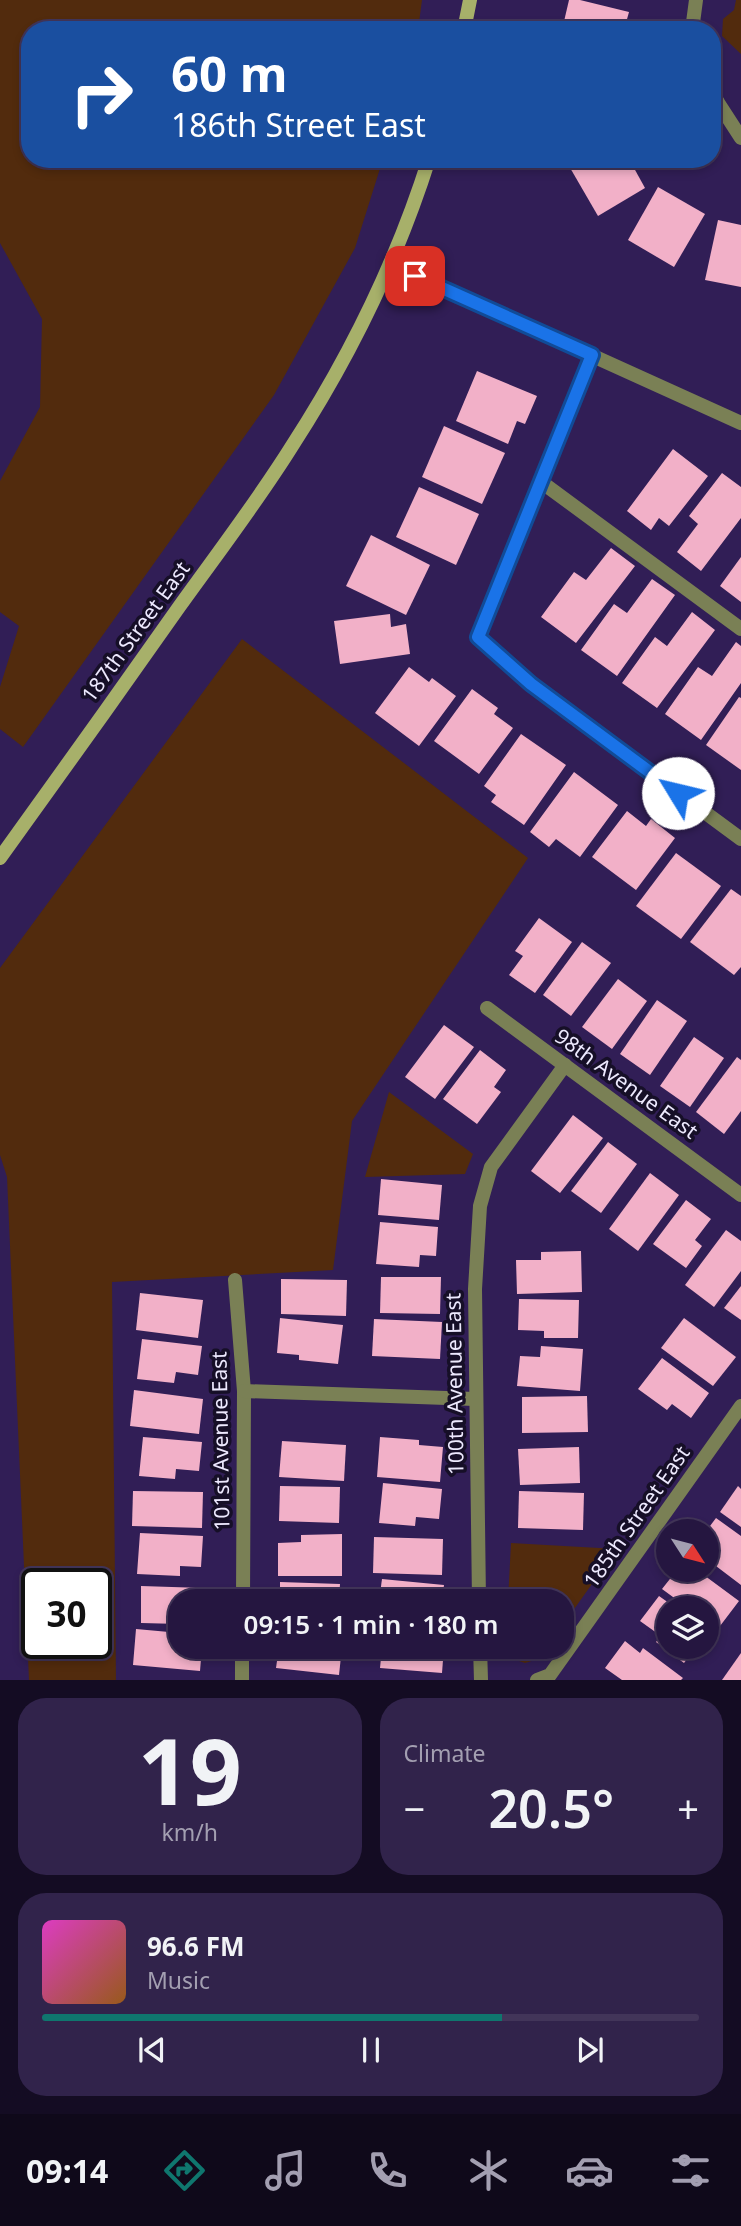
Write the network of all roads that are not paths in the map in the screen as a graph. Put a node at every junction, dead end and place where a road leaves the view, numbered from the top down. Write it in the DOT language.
graph roads {
  1 [pos="470,0"];
  2 [pos="696,0"];
  3 [pos="466,21"];
  4 [pos="693,21"];
  5 [pos="721,105"];
  6 [pos="741,138"];
  7 [pos="426,168"];
  8 [pos="390,264"];
  9 [pos="592,355"];
  10 [pos="741,423"];
  11 [pos="540,481"];
  12 [pos="741,629"];
  13 [pos="741,839"];
  14 [pos="0,858"];
  15 [pos="486,1008"];
  16 [pos="565,1065"];
  17 [pos="741,1195"];
  18 [pos="235,1280"];
  19 [pos="244,1391"];
  20 [pos="475,1399"];
  21 [pos="741,1406"];
  22 [pos="243,1589"];
  23 [pos="479,1589"];
  24 [pos="242,1659"];
  25 [pos="480,1659"];
  26 [pos="242,1680"];
  27 [pos="481,1680"];
  28 [pos="537,1680"];
  1 -- 3 [label="street"];
  2 -- 4 [label="street"];
  5 -- 6 [label="street"];
  7 -- 8 [label="street, 187th Street East"];
  8 -- 9 [label="street"];
  8 -- 14 [label="street, 187th Street East"];
  9 -- 10 [label="street"];
  9 -- 11 [label="street"];
  11 -- 12 [label="street"];
  11 -- 13 [label="street"];
  15 -- 16 [label="street, 98th Avenue East"];
  16 -- 17 [label="street, 98th Avenue East"];
  16 -- 20 [label="street, 100th Avenue East"];
  18 -- 19 [label="street, 101st Avenue East"];
  19 -- 20 [label="street"];
  19 -- 22 [label="street, 101st Avenue East"];
  20 -- 23 [label="street, 100th Avenue East"];
  21 -- 28 [label="street, 185th Street East"];
  24 -- 26 [label="street"];
  25 -- 27 [label="street"];
}
